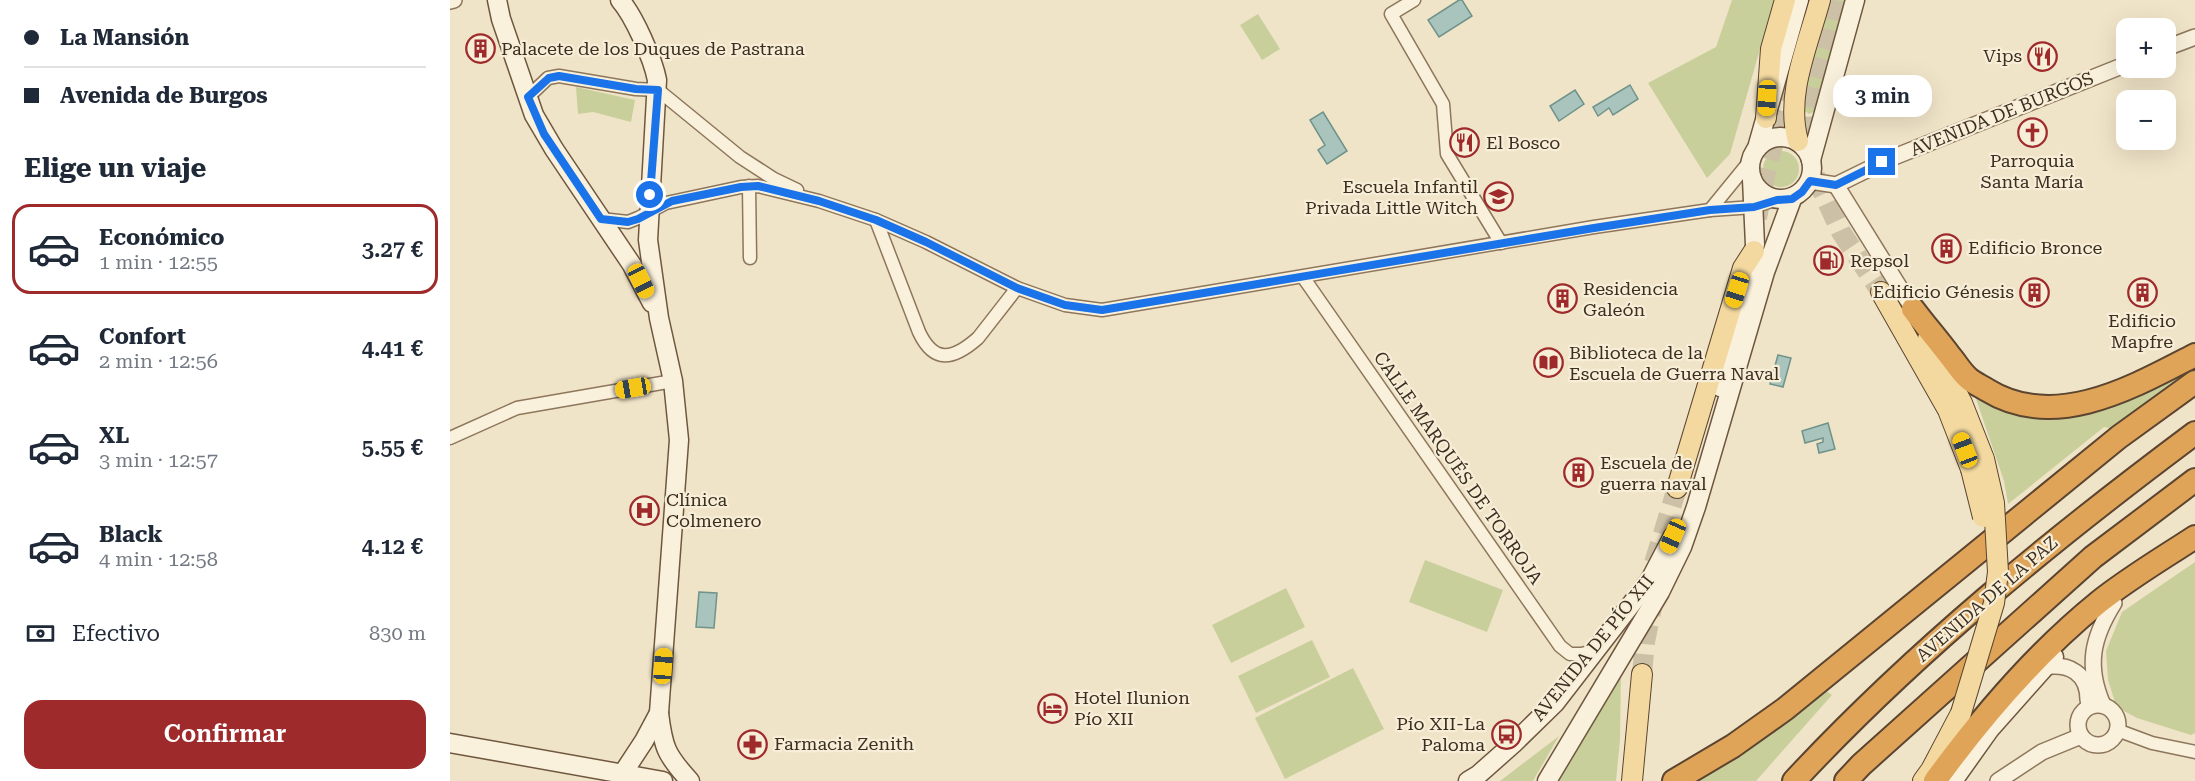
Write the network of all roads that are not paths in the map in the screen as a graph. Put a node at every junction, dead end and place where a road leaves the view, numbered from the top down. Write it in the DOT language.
graph roads {
  1 [pos="498,0"];
  2 [pos="620,0"];
  3 [pos="1414,0"];
  4 [pos="1785,0"];
  5 [pos="1799,0"];
  6 [pos="1820,0"];
  7 [pos="1855,0"];
  8 [pos="2195,37"];
  9 [pos="2176,44"];
  10 [pos="2116,68"];
  11 [pos="658,90"];
  12 [pos="528,97"];
  13 [pos="1766,118"];
  14 [pos="1798,141"];
  15 [pos="1754,154"];
  16 [pos="1811,160"];
  17 [pos="1752,179"];
  18 [pos="1810,181"];
  19 [pos="1836,185"];
  20 [pos="749,186"];
  21 [pos="1784,199"];
  22 [pos="819,201"];
  23 [pos="1754,207"];
  24 [pos="1710,210"];
  25 [pos="648,213"];
  26 [pos="601,219"];
  27 [pos="876,220"];
  28 [pos="1501,243"];
  29 [pos="1754,248"];
  30 [pos="750,258"];
  31 [pos="1303,277"];
  32 [pos="1017,288"];
  33 [pos="1881,292"];
  34 [pos="1913,309"];
  35 [pos="659,318"];
  36 [pos="2195,355"];
  37 [pos="673,381"];
  38 [pos="2195,382"];
  39 [pos="2195,433"];
  40 [pos="450,438"];
  41 [pos="1977,464"];
  42 [pos="2195,480"];
  43 [pos="1677,488"];
  44 [pos="2195,537"];
  45 [pos="2195,545"];
  46 [pos="2195,550"];
  47 [pos="2173,563"];
  48 [pos="2114,603"];
  49 [pos="1597,649"];
  50 [pos="2044,667"];
  51 [pos="1638,674"];
  52 [pos="2103,705"];
  53 [pos="2088,707"];
  54 [pos="659,713"];
  55 [pos="2117,730"];
  56 [pos="2081,736"];
  57 [pos="645,741"];
  58 [pos="450,743"];
  59 [pos="663,744"];
  60 [pos="2195,752"];
  61 [pos="625,777"];
  62 [pos="663,781"];
  63 [pos="690,781"];
  64 [pos="1468,781"];
  65 [pos="1547,781"];
  66 [pos="1632,781"];
  67 [pos="1675,781"];
  68 [pos="1794,781"];
  69 [pos="1846,781"];
  70 [pos="1923,781"];
  71 [pos="1935,781"];
  72 [pos="1953,781"];
  73 [pos="1998,781"];
  1 -- 12 [label="main road"];
  2 -- 11 [label="main road"];
  3 -- 28 [label="street"];
  4 -- 13 [label="main road"];
  5 -- 13 [label="main road"];
  6 -- 14 [label="main road"];
  7 -- 16 [label="main road"];
  8 -- 9 [label="street"];
  10 -- 19 [label="street, AVENIDA DE BURGOS"];
  11 -- 12 [label="street"];
  11 -- 22 [label="street"];
  11 -- 25 [label="main road"];
  12 -- 26 [label="main road"];
  13 -- 15 [label="main road"];
  14 -- 15 [label="main road"];
  14 -- 16 [label="main road"];
  15 -- 17 [label="main road"];
  15 -- 24 [label="street"];
  16 -- 18 [label="main road"];
  17 -- 21 [label="main road"];
  17 -- 23 [label="main road, AVENIDA DE PÍO XII"];
  18 -- 19 [label="street"];
  18 -- 21 [label="main road"];
  19 -- 34 [label="street"];
  20 -- 22 [label="street"];
  20 -- 25 [label="street"];
  20 -- 30 [label="street"];
  21 -- 23 [label="street"];
  21 -- 65 [label="main road, AVENIDA DE PÍO XII"];
  22 -- 27 [label="street"];
  23 -- 24 [label="street"];
  23 -- 29 [label="main road, AVENIDA DE PÍO XII"];
  24 -- 28 [label="street"];
  25 -- 26 [label="street"];
  25 -- 35 [label="main road"];
  26 -- 35 [label="main road"];
  27 -- 32 [label="street"];
  27 -- 32 [label="street"];
  28 -- 31 [label="street"];
  29 -- 43 [label="main road"];
  29 -- 49 [label="main road, AVENIDA DE PÍO XII"];
  31 -- 32 [label="street"];
  31 -- 49 [label="street, CALLE MARQUÉS DE TORROJA"];
  33 -- 41 [label="main road"];
  34 -- 36 [label="highway"];
  34 -- 41 [label="main road"];
  35 -- 37 [label="main road"];
  37 -- 40 [label="street"];
  37 -- 54 [label="main road"];
  38 -- 67 [label="highway"];
  39 -- 68 [label="highway, AVENIDA DE LA PAZ"];
  41 -- 70 [label="main road, bridge"];
  42 -- 69 [label="highway"];
  44 -- 71 [label="highway"];
  45 -- 47 [label="highway"];
  46 -- 47 [label="street"];
  47 -- 48 [label="main road"];
  48 -- 50 [label="main road"];
  48 -- 52 [label="street"];
  49 -- 64 [label="main road, AVENIDA DE PÍO XII"];
  50 -- 53 [label="street"];
  50 -- 72 [label="main road"];
  51 -- 66 [label="main road"];
  52 -- 53 [label="street"];
  52 -- 55 [label="street"];
  53 -- 56 [label="street"];
  54 -- 57 [label="main road"];
  54 -- 59 [label="main road"];
  55 -- 56 [label="street"];
  55 -- 60 [label="street"];
  56 -- 73 [label="street"];
  57 -- 59 [label="main road"];
  57 -- 61 [label="main road"];
  58 -- 61 [label="main road"];
  59 -- 63 [label="main road"];
  61 -- 62 [label="main road"];
}
